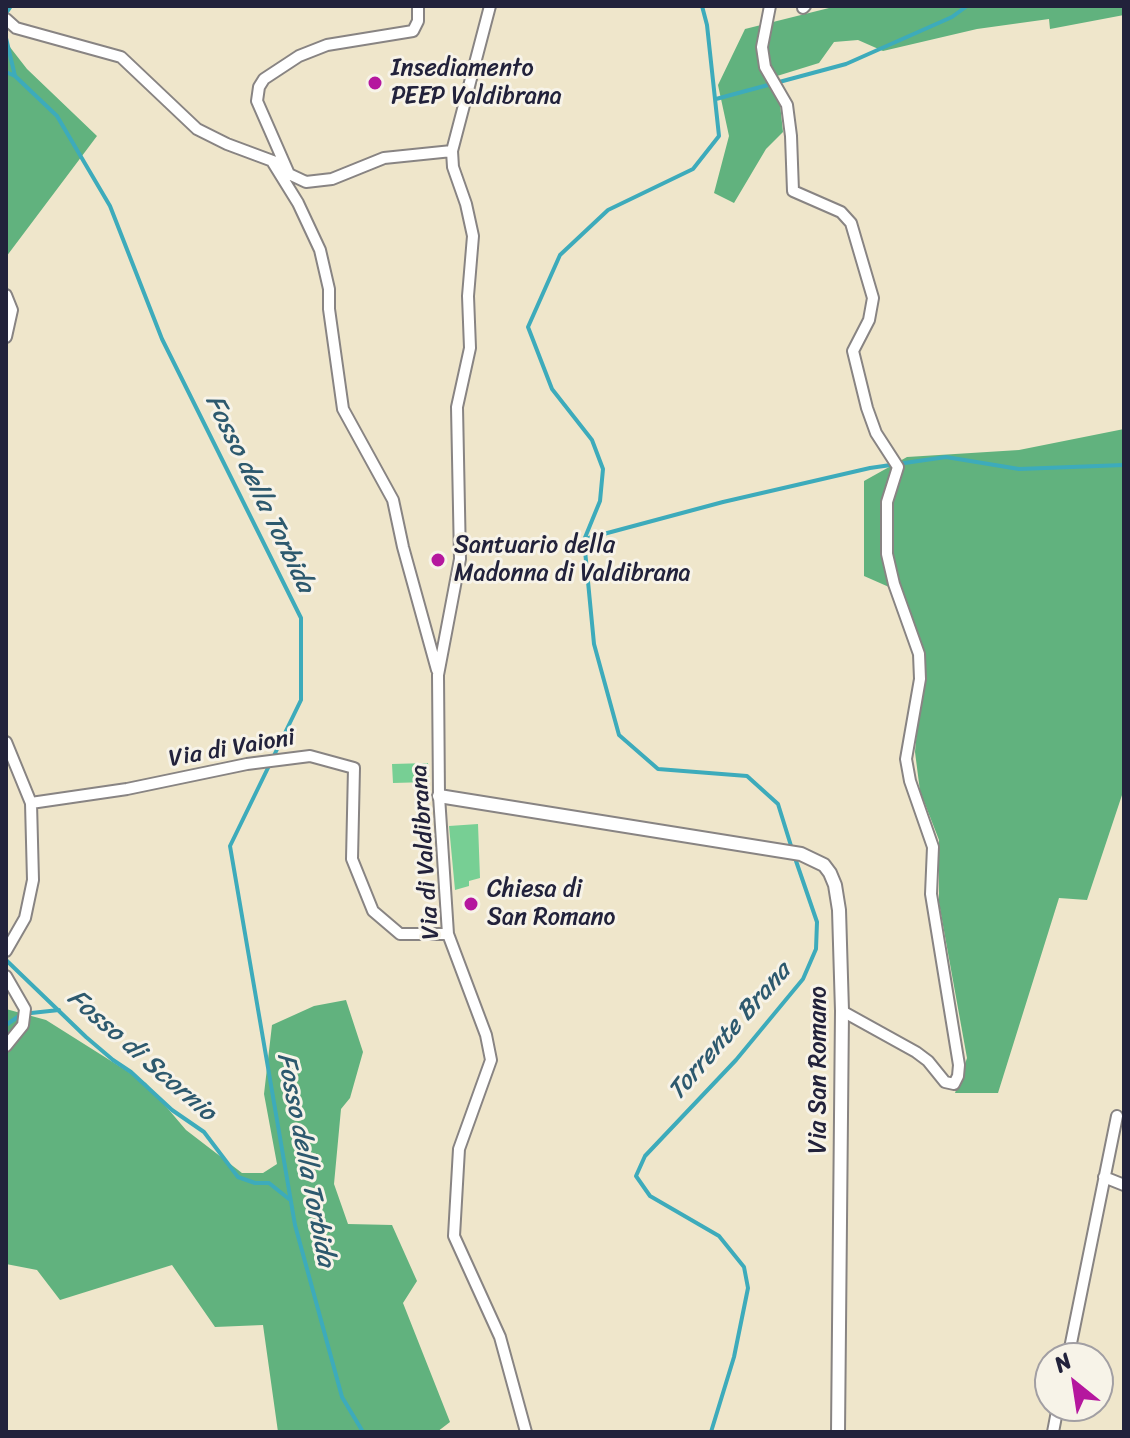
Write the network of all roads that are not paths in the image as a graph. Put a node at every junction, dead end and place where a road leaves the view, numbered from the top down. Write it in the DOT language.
graph roads {
  1 [pos="418,6"];
  2 [pos="490,6"];
  3 [pos="770,6"];
  4 [pos="6,19"];
  5 [pos="452,151"];
  6 [pos="278,163"];
  7 [pos="6,295"];
  8 [pos="6,337"];
  9 [pos="438,675"];
  10 [pos="6,742"];
  11 [pos="439,796"];
  12 [pos="31,803"];
  13 [pos="448,934"];
  14 [pos="6,951"];
  15 [pos="6,976"];
  16 [pos="842,1011"];
  17 [pos="6,1046"];
  18 [pos="1117,1116"];
  19 [pos="1104,1177"];
  20 [pos="1124,1185"];
  21 [pos="1071,1342"];
  22 [pos="526,1432"];
  23 [pos="838,1432"];
  1 -- 6 [label="street, Via di Valdibrana"];
  2 -- 5 [label="street, Via di Valdibrana"];
  3 -- 16 [label="street"];
  4 -- 6 [label="street"];
  5 -- 6 [label="street"];
  5 -- 9 [label="street, Via di Valdibrana"];
  6 -- 9 [label="street, Via di Valdibrana"];
  7 -- 8 [label="street"];
  9 -- 11 [label="street, Via di Valdibrana"];
  10 -- 12 [label="street"];
  11 -- 13 [label="street, Via di Valdibrana"];
  11 -- 16 [label="street, Via San Romano"];
  12 -- 13 [label="street, Via di Vaioni"];
  12 -- 14 [label="street"];
  13 -- 22 [label="street, Via di Valdibrana"];
  15 -- 17 [label="street"];
  16 -- 23 [label="street, Via San Romano"];
  18 -- 19 [label="street"];
  19 -- 20 [label="street"];
  19 -- 21 [label="street"];
}
